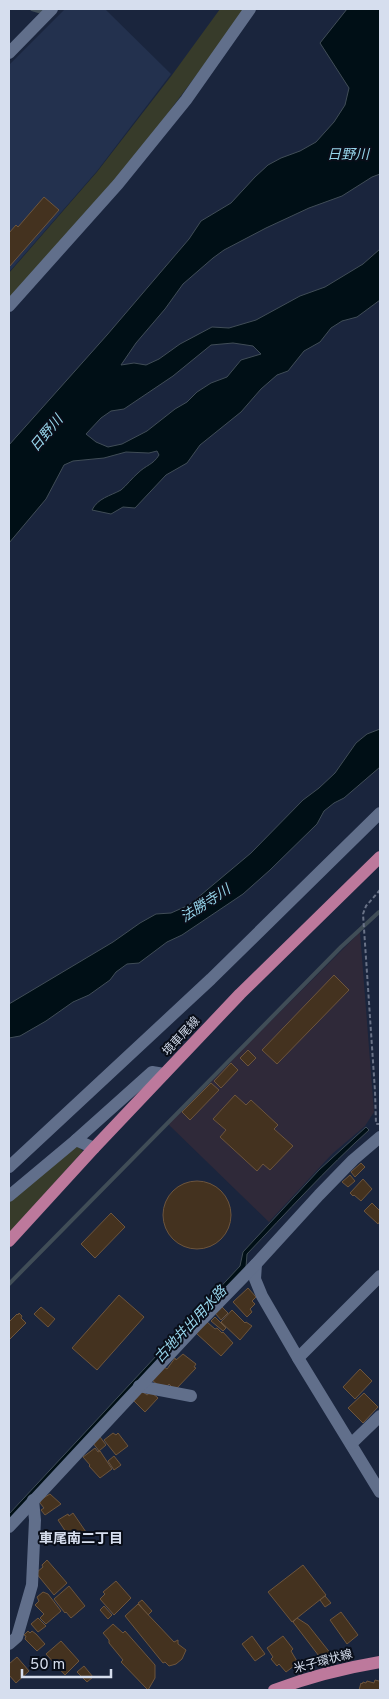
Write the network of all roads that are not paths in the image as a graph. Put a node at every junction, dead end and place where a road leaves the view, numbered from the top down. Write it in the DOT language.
graph roads {
  1 [pos="52,9"];
  2 [pos="250,9"];
  3 [pos="9,53"];
  4 [pos="9,306"];
  5 [pos="380,813"];
  6 [pos="380,857"];
  7 [pos="164,1074"];
  8 [pos="380,1136"];
  9 [pos="76,1140"];
  10 [pos="94,1148"];
  11 [pos="9,1167"];
  12 [pos="9,1196"];
  13 [pos="9,1241"];
  14 [pos="256,1264"];
  15 [pos="380,1276"];
  16 [pos="298,1358"];
  17 [pos="139,1386"];
  18 [pos="191,1396"];
  19 [pos="380,1416"];
  20 [pos="351,1444"];
  21 [pos="380,1492"];
  22 [pos="33,1500"];
  23 [pos="9,1527"];
  24 [pos="9,1644"];
  25 [pos="380,1662"];
  26 [pos="274,1690"];
  1 -- 3 [label="street"];
  2 -- 4 [label="street"];
  5 -- 11 [label="street"];
  6 -- 7 [label="main road, 境車尾線"];
  7 -- 9 [label="street"];
  7 -- 10 [label="main road, 境車尾線"];
  8 -- 14 [label="street"];
  9 -- 10 [label="street"];
  9 -- 12 [label="street"];
  10 -- 13 [label="main road, 境車尾線"];
  14 -- 16 [label="street"];
  14 -- 17 [label="street"];
  15 -- 16 [label="street"];
  16 -- 20 [label="street"];
  17 -- 18 [label="street"];
  17 -- 22 [label="street"];
  19 -- 20 [label="street"];
  20 -- 21 [label="street"];
  22 -- 23 [label="street"];
  22 -- 24 [label="street"];
  25 -- 26 [label="main road, 米子環状線"];
}
